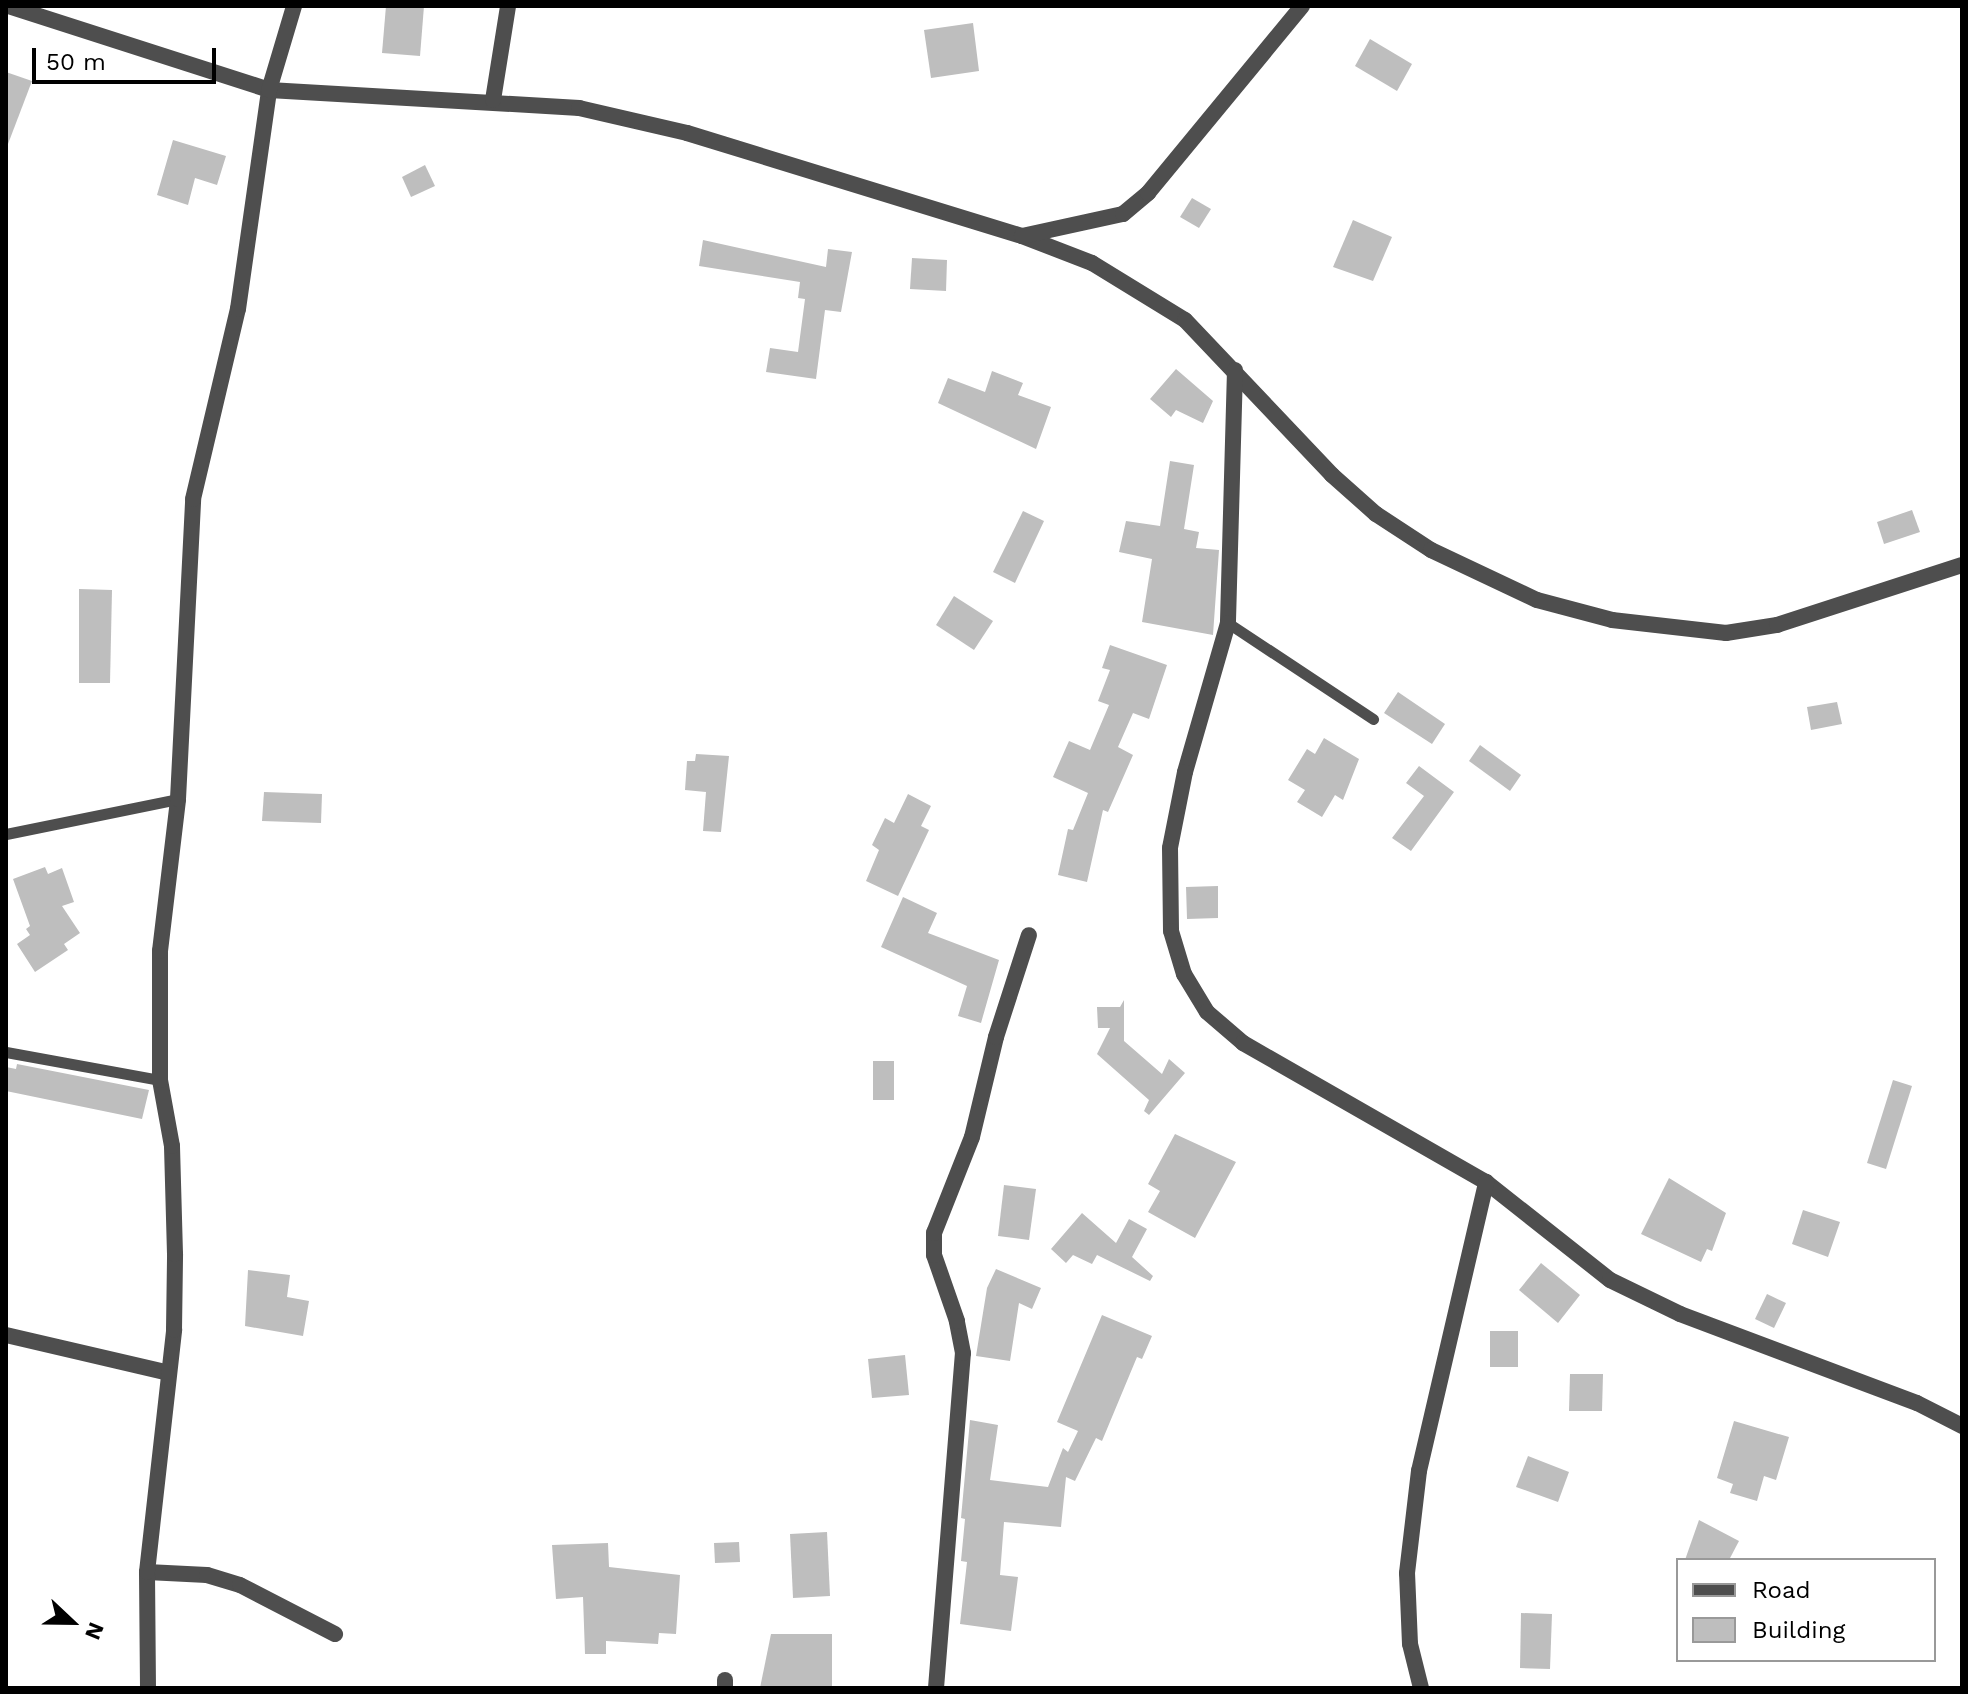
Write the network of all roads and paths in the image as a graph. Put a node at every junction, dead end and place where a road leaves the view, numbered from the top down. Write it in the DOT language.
graph roads {
  1 [pos="8,6"];
  2 [pos="294,6"];
  3 [pos="508,6"];
  4 [pos="1302,6"];
  5 [pos="269,90"];
  6 [pos="493,100"];
  7 [pos="1022,236"];
  8 [pos="1235,370"];
  9 [pos="1962,565"];
  10 [pos="1228,623"];
  11 [pos="1373,719"];
  12 [pos="178,799"];
  13 [pos="6,834"];
  14 [pos="1029,935"];
  15 [pos="6,1052"];
  16 [pos="160,1080"];
  17 [pos="1486,1182"];
  18 [pos="6,1335"];
  19 [pos="169,1373"];
  20 [pos="1962,1426"];
  21 [pos="147,1572"];
  22 [pos="335,1634"];
  23 [pos="148,1688"];
  24 [pos="936,1688"];
  25 [pos="1421,1688"];
  1 -- 5 [label="street"];
  2 -- 5 [label="street"];
  3 -- 6 [label="street"];
  4 -- 7 [label="street"];
  5 -- 6 [label="street"];
  5 -- 12 [label="street"];
  6 -- 7 [label="street"];
  7 -- 8 [label="street"];
  8 -- 9 [label="street"];
  8 -- 10 [label="street"];
  10 -- 11 [label="lane"];
  10 -- 17 [label="street"];
  12 -- 13 [label="lane"];
  12 -- 16 [label="street"];
  14 -- 24 [label="street"];
  15 -- 16 [label="lane"];
  16 -- 19 [label="street"];
  17 -- 20 [label="street"];
  17 -- 25 [label="street"];
  18 -- 19 [label="street"];
  19 -- 21 [label="street"];
  21 -- 22 [label="street"];
  21 -- 23 [label="street"];
}
